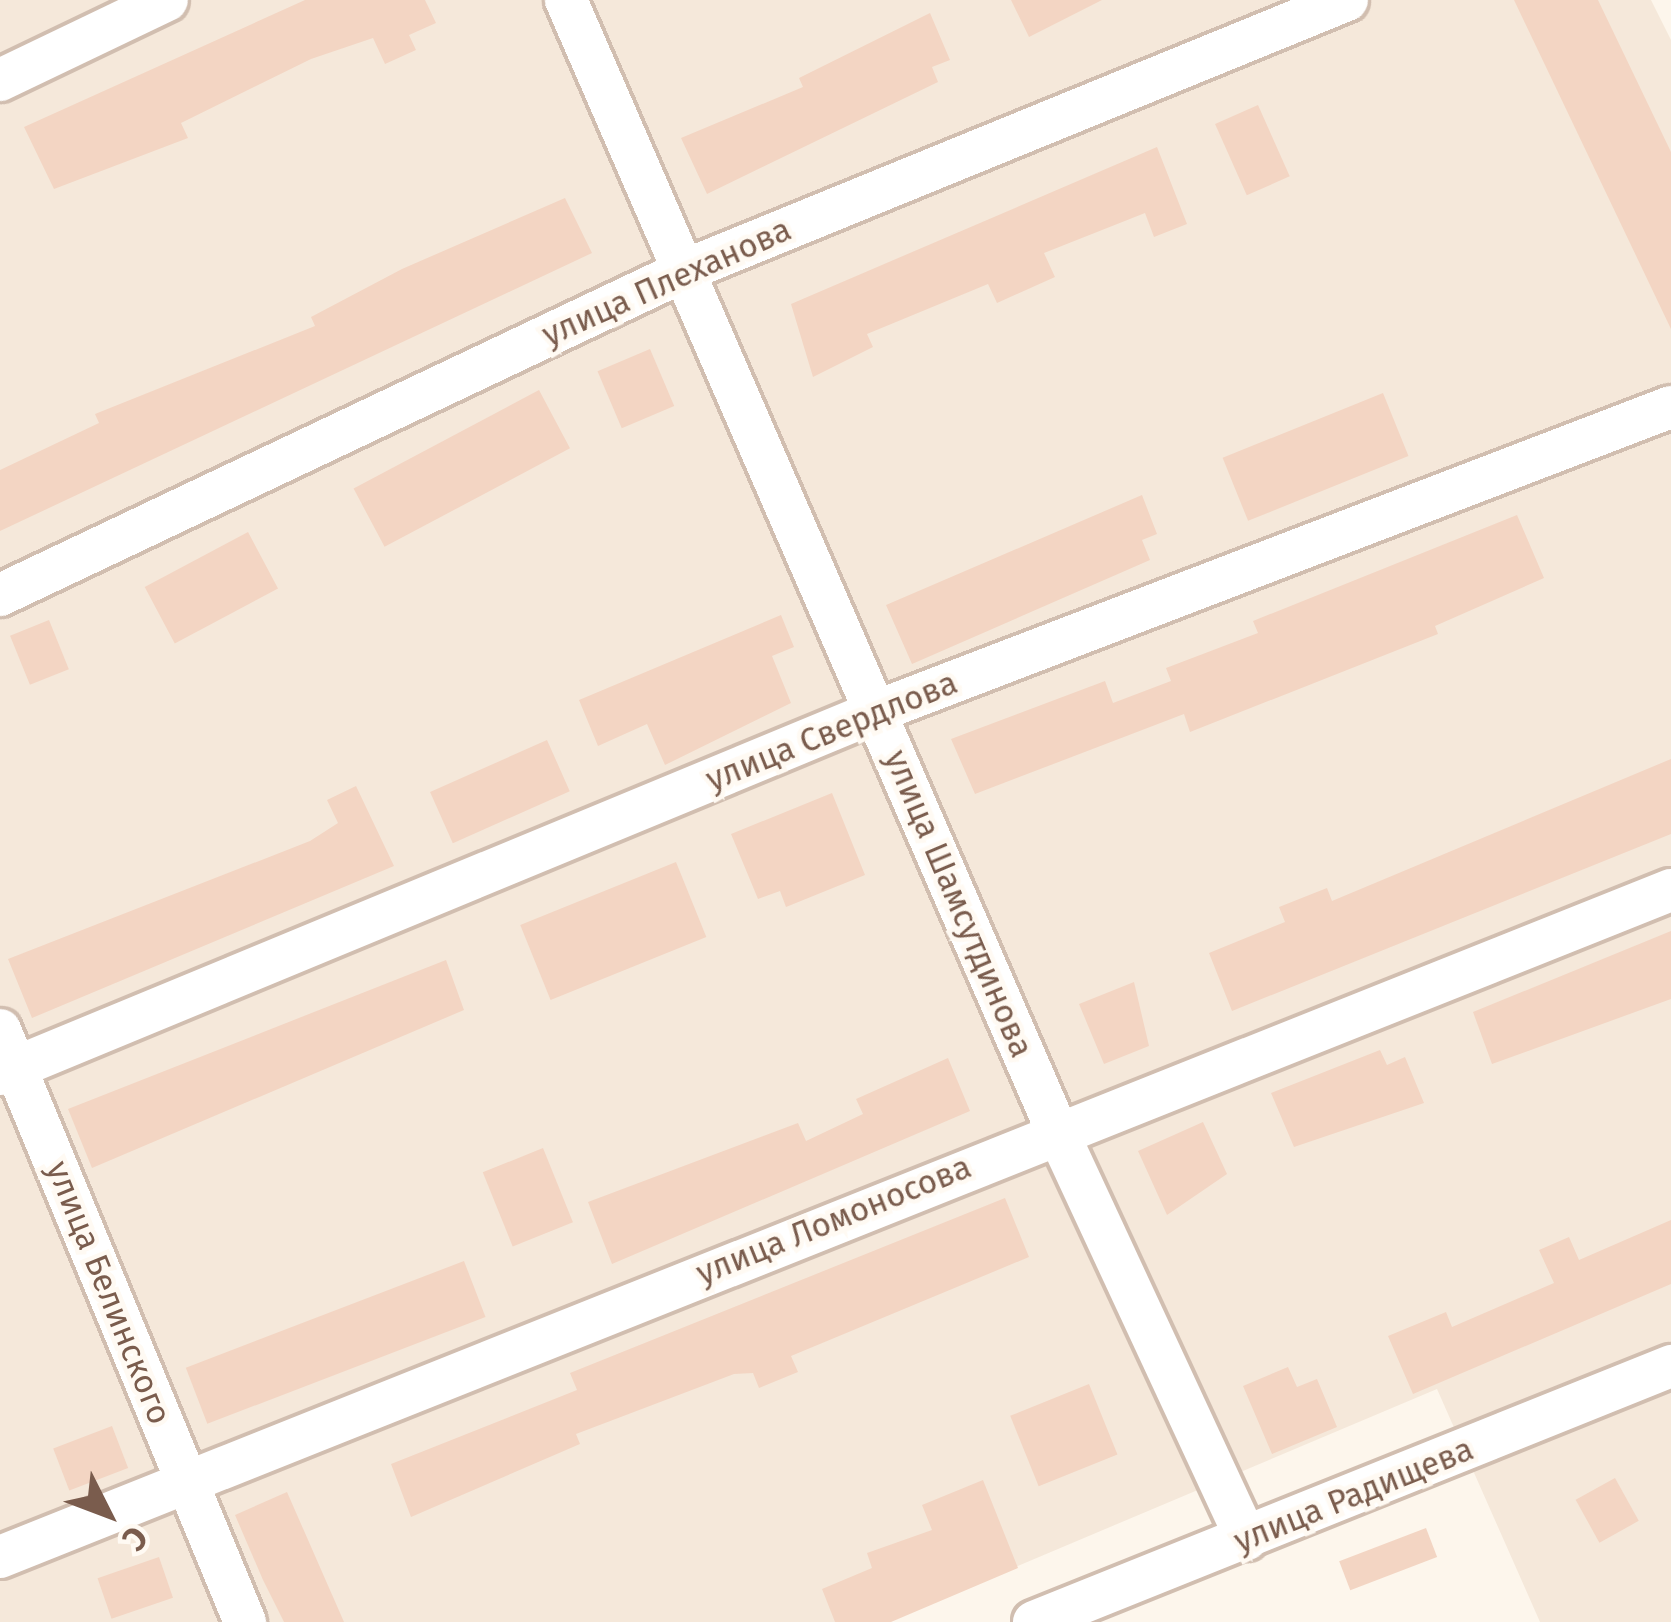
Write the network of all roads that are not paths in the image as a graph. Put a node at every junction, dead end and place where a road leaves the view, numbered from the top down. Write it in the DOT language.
graph roads {
  1 [pos="167,0"];
  2 [pos="566,0"];
  3 [pos="1347,0"];
  4 [pos="0,80"];
  5 [pos="686,269"];
  6 [pos="1671,407"];
  7 [pos="0,596"];
  8 [pos="875,712"];
  9 [pos="1671,890"];
  10 [pos="5,1057"];
  11 [pos="1057,1131"];
  12 [pos="1671,1366"];
  13 [pos="185,1481"];
  14 [pos="1246,1539"];
  15 [pos="0,1557"];
  16 [pos="245,1622"];
  17 [pos="1034,1622"];
  1 -- 4 [label="street"];
  2 -- 5 [label="street, улица Шамсутдинова"];
  3 -- 5 [label="street, улица Плеханова"];
  5 -- 7 [label="street, улица Плеханова"];
  5 -- 8 [label="street, улица Шамсутдинова"];
  6 -- 8 [label="street, улица Свердлова"];
  8 -- 10 [label="street, улица Свердлова"];
  8 -- 11 [label="street, улица Шамсутдинова"];
  9 -- 11 [label="street, улица Ломоносова"];
  10 -- 13 [label="street, улица Белинского"];
  11 -- 13 [label="street, улица Ломоносова"];
  11 -- 14 [label="street, улица Шамсутдинова"];
  12 -- 14 [label="street, улица Радищева"];
  13 -- 15 [label="street, улица Ломоносова"];
  13 -- 16 [label="street, улица Белинского"];
  14 -- 17 [label="street, улица Радищева"];
}
